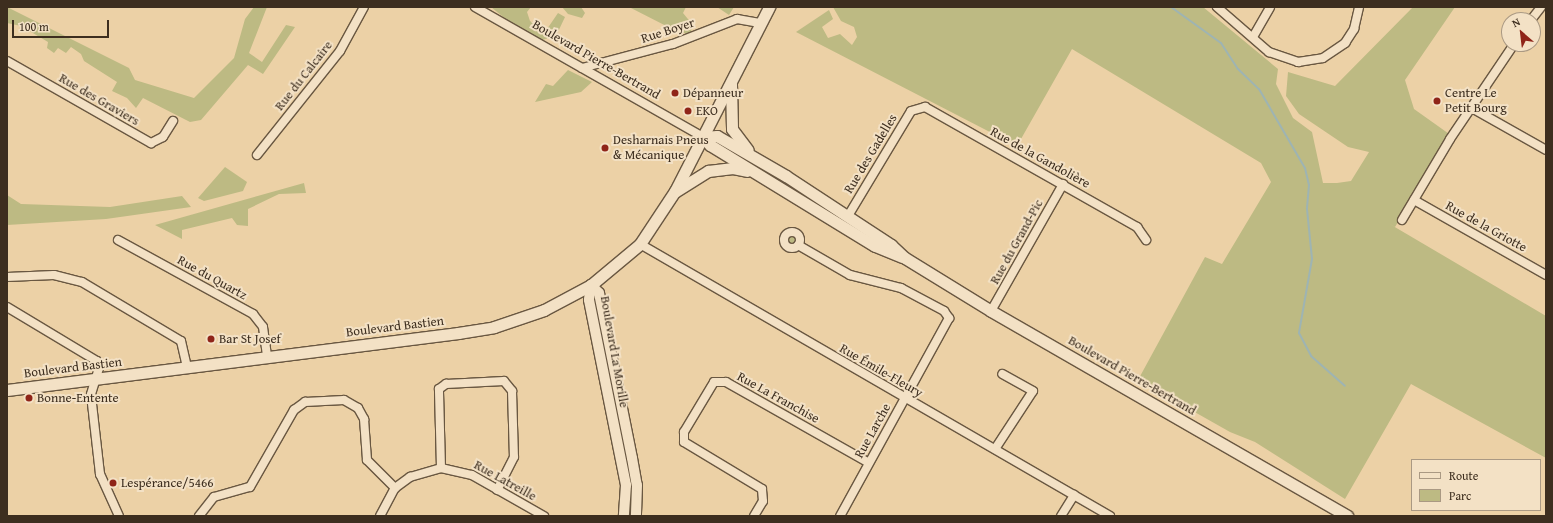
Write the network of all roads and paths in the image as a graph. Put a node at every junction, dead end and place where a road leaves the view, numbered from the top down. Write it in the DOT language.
graph roads {
  1 [pos="364,7"];
  2 [pos="475,7"];
  3 [pos="769,7"];
  4 [pos="1217,7"];
  5 [pos="1270,7"];
  6 [pos="1359,7"];
  7 [pos="760,23"];
  8 [pos="1252,37"];
  9 [pos="1508,52"];
  10 [pos="7,61"];
  11 [pos="582,68"];
  12 [pos="731,80"];
  13 [pos="917,106"];
  14 [pos="1470,107"];
  15 [pos="173,121"];
  16 [pos="702,137"];
  17 [pos="1546,150"];
  18 [pos="257,155"];
  19 [pos="757,159"];
  20 [pos="757,174"];
  21 [pos="1063,184"];
  22 [pos="675,192"];
  23 [pos="1414,200"];
  24 [pos="848,216"];
  25 [pos="1402,220"];
  26 [pos="118,240"];
  27 [pos="1146,240"];
  28 [pos="640,244"];
  29 [pos="798,245"];
  30 [pos="905,258"];
  31 [pos="1546,275"];
  32 [pos="7,277"];
  33 [pos="592,285"];
  34 [pos="7,307"];
  35 [pos="992,311"];
  36 [pos="267,357"];
  37 [pos="187,367"];
  38 [pos="1002,374"];
  39 [pos="96,379"];
  40 [pos="8,388"];
  41 [pos="905,399"];
  42 [pos="995,449"];
  43 [pos="869,463"];
  44 [pos="441,468"];
  45 [pos="395,488"];
  46 [pos="498,490"];
  47 [pos="1074,495"];
  48 [pos="120,516"];
  49 [pos="199,516"];
  50 [pos="380,516"];
  51 [pos="544,516"];
  52 [pos="624,516"];
  53 [pos="636,516"];
  54 [pos="754,516"];
  55 [pos="840,516"];
  56 [pos="1062,516"];
  57 [pos="1110,516"];
  58 [pos="1347,516"];
  1 -- 18 [label="street, Rue du Calcaire"];
  2 -- 11 [label="street, Boulevard Pierre-Bertrand"];
  3 -- 7 [label="main road, Boulevard Bastien"];
  4 -- 8 [label="street"];
  5 -- 8 [label="street"];
  6 -- 8 [label="street"];
  7 -- 11 [label="street, Rue Boyer"];
  7 -- 12 [label="main road, Boulevard Bastien"];
  9 -- 14 [label="street"];
  10 -- 15 [label="street, Rue des Graviers"];
  11 -- 16 [label="street, Boulevard Pierre-Bertrand"];
  12 -- 16 [label="main road, Boulevard Bastien"];
  12 -- 19 [label="main road"];
  13 -- 21 [label="street, Rue de la Gandolière"];
  13 -- 24 [label="street, Rue des Gadelles"];
  14 -- 17 [label="street"];
  14 -- 23 [label="street"];
  16 -- 19 [label="main road, Boulevard Pierre-Bertrand"];
  16 -- 20 [label="main road, Boulevard Pierre-Bertrand"];
  16 -- 22 [label="main road, Boulevard Bastien"];
  19 -- 24 [label="main road, Boulevard Pierre-Bertrand"];
  20 -- 22 [label="main road"];
  20 -- 30 [label="main road, Boulevard Pierre-Bertrand"];
  21 -- 27 [label="street, Rue de la Gandolière"];
  21 -- 35 [label="street, Rue du Grand-Pic"];
  22 -- 28 [label="main road, Boulevard Bastien"];
  23 -- 25 [label="street"];
  23 -- 31 [label="street, Rue de la Griotte"];
  24 -- 30 [label="main road, Boulevard Pierre-Bertrand"];
  26 -- 36 [label="street, Rue du Quartz"];
  28 -- 33 [label="main road, Boulevard Bastien"];
  28 -- 41 [label="street, Rue Émile-Fleury"];
  29 -- 41 [label="street, Rue Larche"];
  30 -- 35 [label="main road, Boulevard Pierre-Bertrand"];
  32 -- 37 [label="street"];
  33 -- 36 [label="main road, Boulevard Bastien"];
  33 -- 52 [label="street, Boulevard La Morille"];
  33 -- 53 [label="street, Boulevard La Morille"];
  34 -- 39 [label="street"];
  35 -- 58 [label="main road, Boulevard Pierre-Bertrand"];
  36 -- 37 [label="main road, Boulevard Bastien"];
  37 -- 39 [label="main road, Boulevard Bastien"];
  38 -- 42 [label="street"];
  39 -- 40 [label="main road, Boulevard Bastien"];
  39 -- 48 [label="street"];
  41 -- 42 [label="street, Rue Émile-Fleury"];
  41 -- 43 [label="street, Rue Larche"];
  42 -- 47 [label="street, Rue Émile-Fleury"];
  43 -- 54 [label="street, Rue La Franchise"];
  43 -- 55 [label="street, Rue Larche"];
  44 -- 45 [label="street"];
  44 -- 46 [label="street, Rue Latreille"];
  44 -- 46 [label="street"];
  45 -- 49 [label="street"];
  45 -- 50 [label="street"];
  46 -- 51 [label="street, Rue Latreille"];
  47 -- 56 [label="street"];
  47 -- 57 [label="street, Rue Émile-Fleury"];
}
